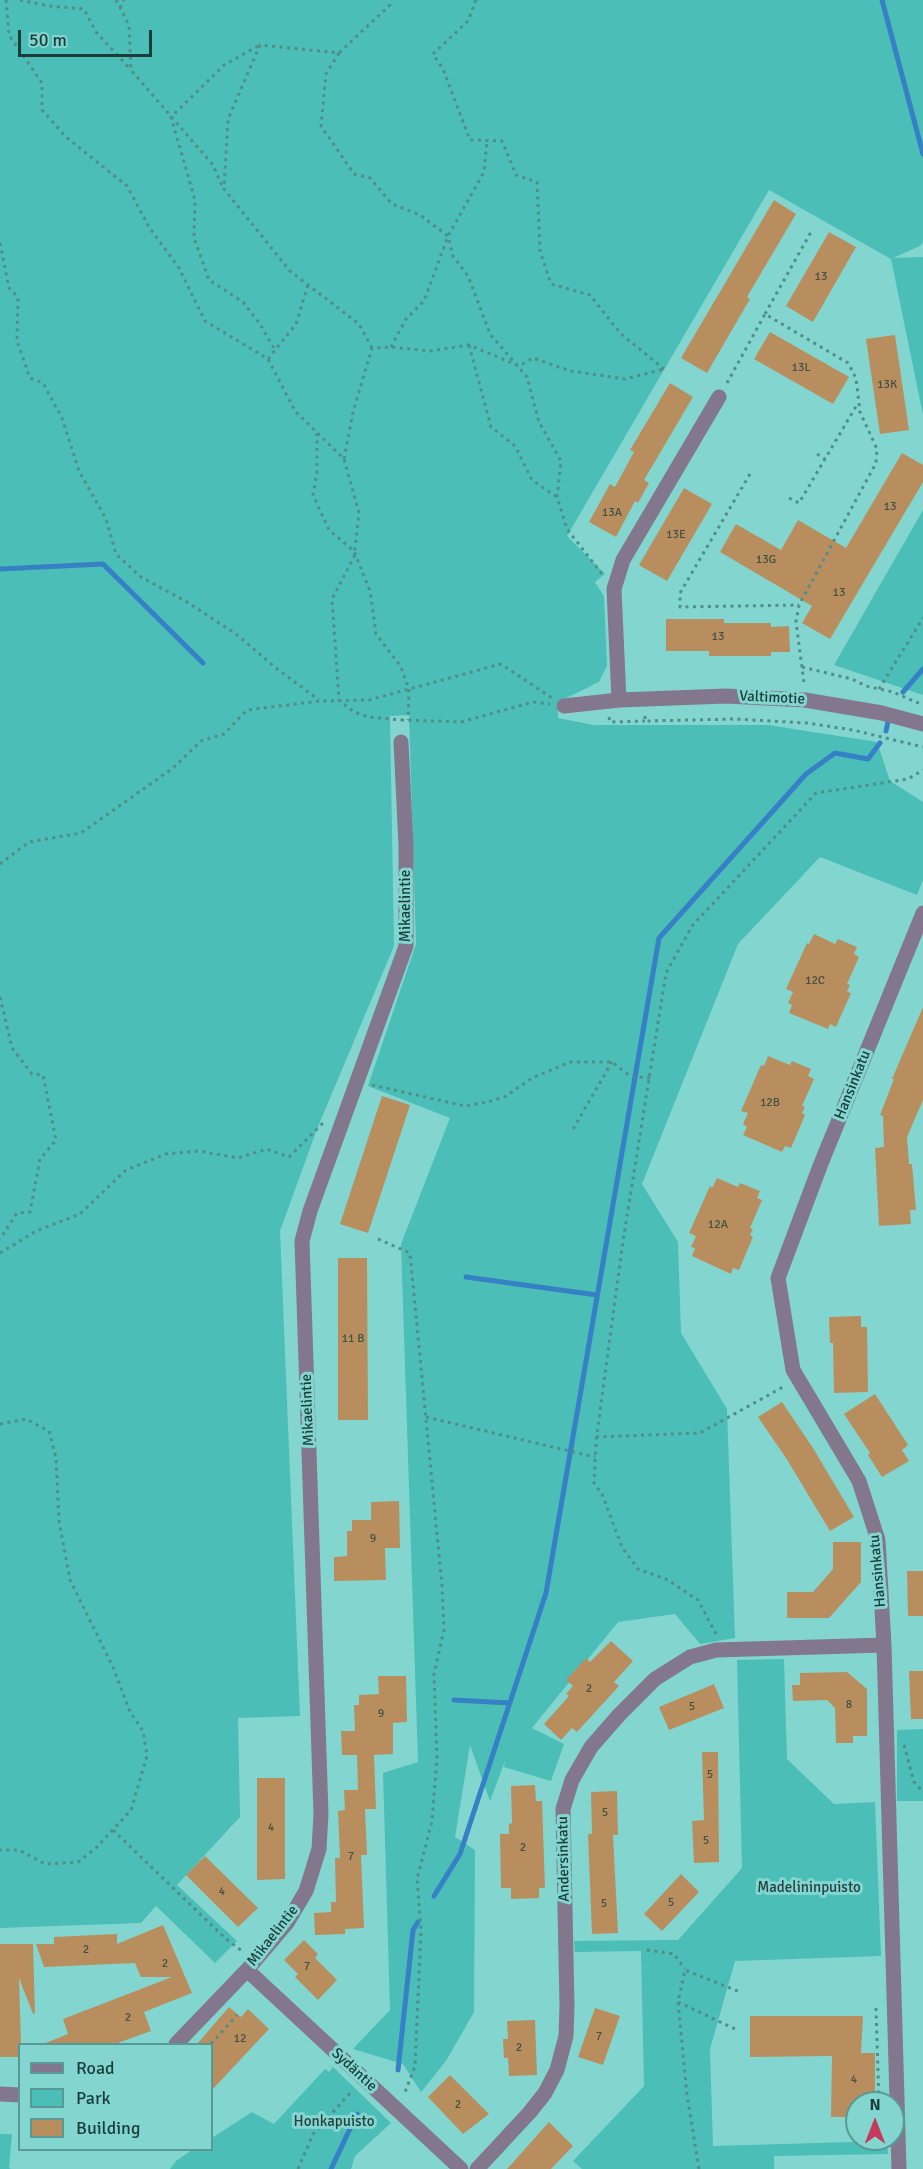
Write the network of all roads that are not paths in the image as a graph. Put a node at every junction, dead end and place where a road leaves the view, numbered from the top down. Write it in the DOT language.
graph roads {
  1 [pos="719,398"];
  2 [pos="619,700"];
  3 [pos="564,706"];
  4 [pos="923,724"];
  5 [pos="401,742"];
  6 [pos="923,913"];
  7 [pos="884,1645"];
  8 [pos="248,1970"];
  9 [pos="177,2043"];
  10 [pos="0,2094"];
  11 [pos="18,2096"];
  12 [pos="461,2169"];
  13 [pos="477,2169"];
  14 [pos="899,2169"];
  1 -- 2 [label="street"];
  2 -- 3 [label="street, Valtimotie"];
  2 -- 4 [label="street, Valtimotie"];
  5 -- 8 [label="street, Mikaelintie"];
  6 -- 7 [label="street, Hansinkatu"];
  7 -- 13 [label="street, Andersinkatu"];
  7 -- 14 [label="street, Hansinkatu"];
  8 -- 9 [label="street, Mikaelintie"];
  8 -- 12 [label="street, Sydäntie"];
  10 -- 11 [label="street"];
}
